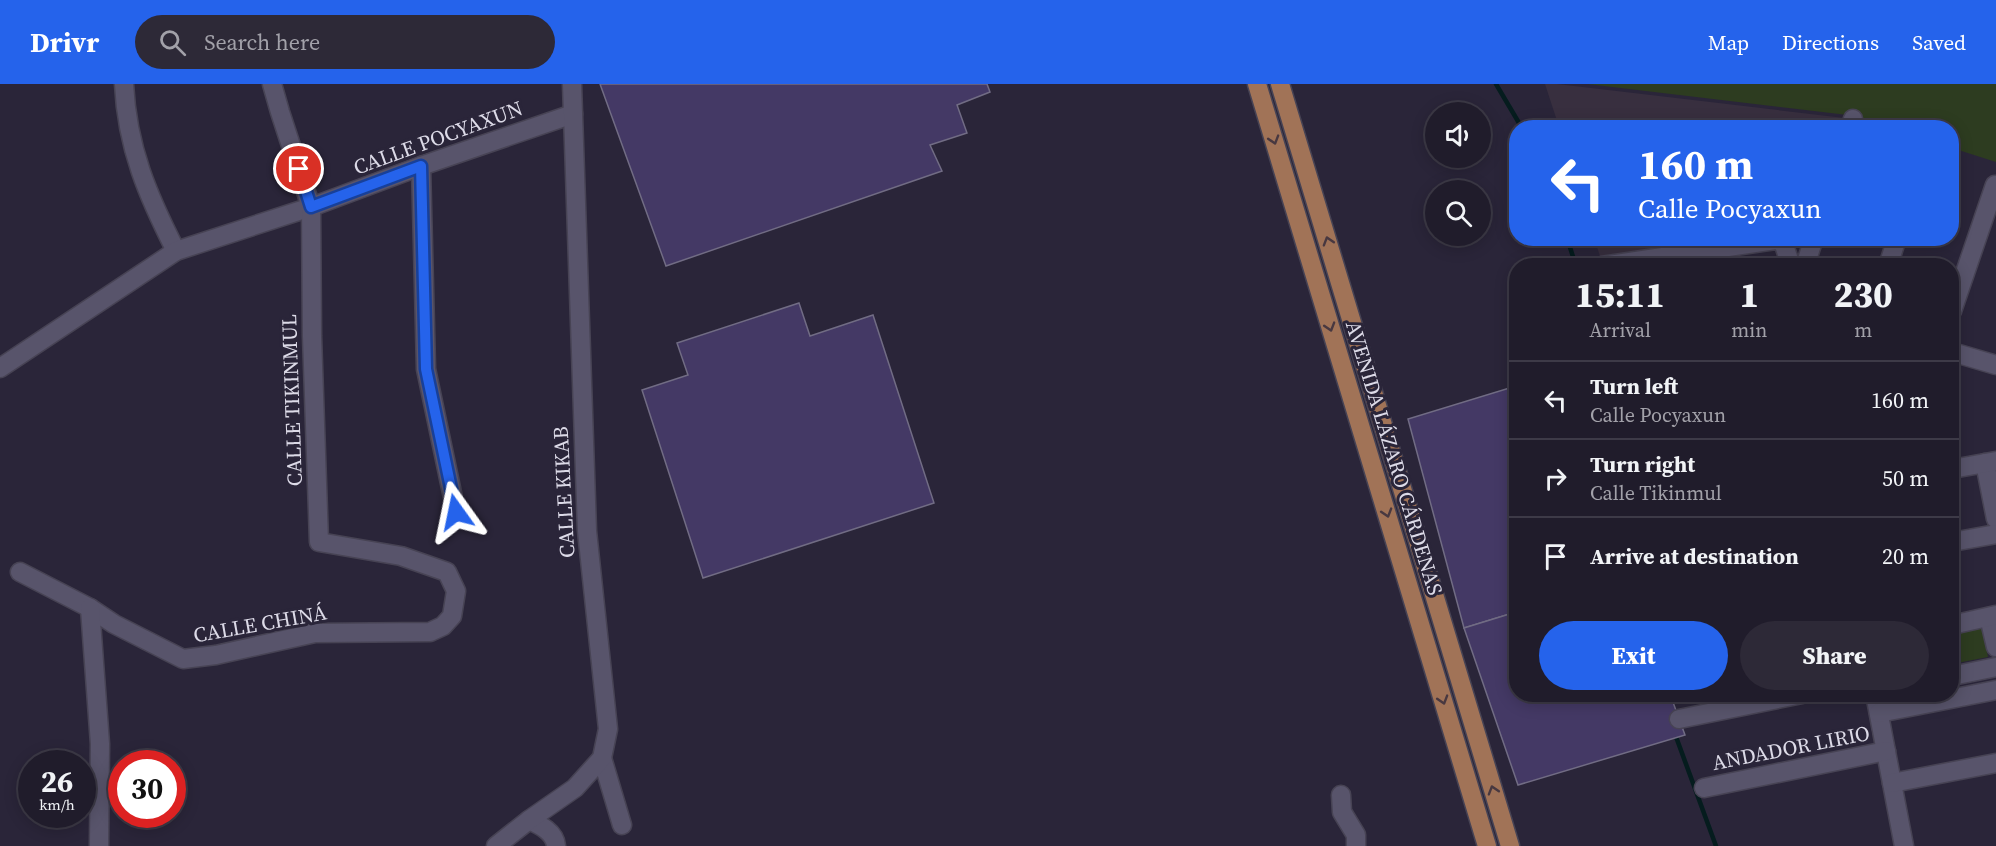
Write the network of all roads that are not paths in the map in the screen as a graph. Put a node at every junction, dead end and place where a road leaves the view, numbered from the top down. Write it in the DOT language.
graph roads {
  1 [pos="124,84"];
  2 [pos="272,84"];
  3 [pos="572,84"];
  4 [pos="1257,84"];
  5 [pos="1280,84"];
  6 [pos="573,114"];
  7 [pos="421,166"];
  8 [pos="1995,184"];
  9 [pos="311,207"];
  10 [pos="1735,246"];
  11 [pos="176,251"];
  12 [pos="1655,258"];
  13 [pos="1959,291"];
  14 [pos="1959,354"];
  15 [pos="1996,365"];
  16 [pos="0,368"];
  17 [pos="1990,462"];
  18 [pos="1959,468"];
  19 [pos="1400,479"];
  20 [pos="1379,487"];
  21 [pos="456,512"];
  22 [pos="1996,519"];
  23 [pos="1996,534"];
  24 [pos="1959,541"];
  25 [pos="20,572"];
  26 [pos="1435,598"];
  27 [pos="1414,605"];
  28 [pos="90,608"];
  29 [pos="452,616"];
  30 [pos="1993,616"];
  31 [pos="1959,623"];
  32 [pos="1996,647"];
  33 [pos="1996,667"];
  34 [pos="1959,675"];
  35 [pos="1996,690"];
  36 [pos="1959,694"];
  37 [pos="1763,702"];
  38 [pos="1894,702"];
  39 [pos="1877,704"];
  40 [pos="1679,719"];
  41 [pos="1886,752"];
  42 [pos="602,758"];
  43 [pos="1996,763"];
  44 [pos="1892,783"];
  45 [pos="1704,788"];
  46 [pos="1341,795"];
  47 [pos="529,820"];
  48 [pos="622,825"];
  49 [pos="99,846"];
  50 [pos="496,846"];
  51 [pos="556,846"];
  52 [pos="1356,846"];
  53 [pos="1487,846"];
  54 [pos="1510,846"];
  55 [pos="1904,846"];
  1 -- 11 [label="street"];
  2 -- 9 [label="street, CALLE TIKINMUL"];
  3 -- 6 [label="street, CALLE KIKAB"];
  4 -- 20 [label="main road, AVENIDA LÁZARO CÁRDENAS, one-way"];
  19 -- 5 [label="main road, AVENIDA LÁZARO CÁRDENAS, one-way"];
  6 -- 7 [label="street, CALLE POCYAXUN"];
  6 -- 42 [label="street, CALLE KIKAB"];
  7 -- 9 [label="street, CALLE POCYAXUN"];
  7 -- 21 [label="street"];
  8 -- 13 [label="street"];
  9 -- 11 [label="street, CALLE POCYAXUN"];
  9 -- 29 [label="street, CALLE TIKINMUL"];
  10 -- 12 [label="street"];
  11 -- 16 [label="street, CALLE POCYAXUN"];
  14 -- 15 [label="street"];
  17 -- 18 [label="street"];
  17 -- 22 [label="street"];
  19 -- 20 [label="street"];
  19 -- 26 [label="main road, AVENIDA LÁZARO CÁRDENAS"];
  20 -- 27 [label="main road, AVENIDA LÁZARO CÁRDENAS, one-way"];
  23 -- 24 [label="street"];
  25 -- 28 [label="street, CALLE CHINÁ"];
  26 -- 27 [label="street"];
  54 -- 26 [label="main road, AVENIDA LÁZARO CÁRDENAS, one-way"];
  27 -- 53 [label="main road, AVENIDA LÁZARO CÁRDENAS, one-way"];
  28 -- 29 [label="street, CALLE CHINÁ"];
  28 -- 49 [label="street"];
  30 -- 31 [label="street"];
  30 -- 32 [label="street"];
  33 -- 34 [label="street"];
  35 -- 36 [label="street"];
  37 -- 40 [label="street"];
  38 -- 39 [label="street"];
  39 -- 41 [label="street"];
  41 -- 44 [label="street"];
  41 -- 45 [label="street, ANDADOR LIRIO"];
  42 -- 47 [label="street, CALLE KIKAB"];
  42 -- 48 [label="street"];
  43 -- 44 [label="street"];
  44 -- 55 [label="street"];
  46 -- 52 [label="street"];
  47 -- 50 [label="street, CALLE KIKAB"];
  47 -- 51 [label="street"];
}
